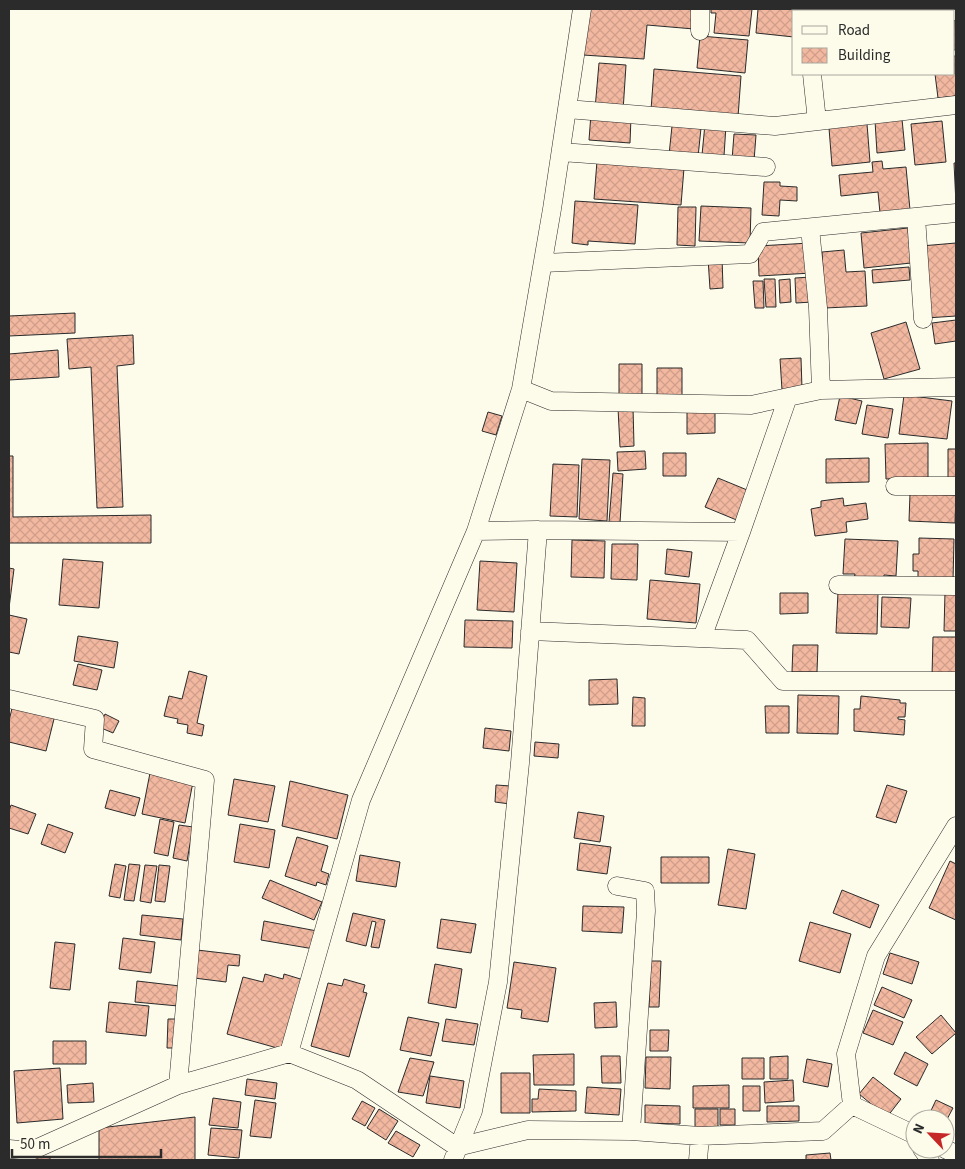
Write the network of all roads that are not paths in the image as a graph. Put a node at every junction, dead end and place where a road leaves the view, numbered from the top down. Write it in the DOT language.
graph roads {
  1 [pos="582,9"];
  2 [pos="700,9"];
  3 [pos="700,31"];
  4 [pos="812,75"];
  5 [pos="956,105"];
  6 [pos="567,108"];
  7 [pos="817,121"];
  8 [pos="561,152"];
  9 [pos="766,167"];
  10 [pos="956,213"];
  11 [pos="916,217"];
  12 [pos="810,228"];
  13 [pos="543,263"];
  14 [pos="923,319"];
  15 [pos="956,388"];
  16 [pos="521,389"];
  17 [pos="822,390"];
  18 [pos="788,397"];
  19 [pos="895,486"];
  20 [pos="956,486"];
  21 [pos="476,530"];
  22 [pos="538,530"];
  23 [pos="741,532"];
  24 [pos="838,585"];
  25 [pos="956,586"];
  26 [pos="530,631"];
  27 [pos="702,638"];
  28 [pos="956,681"];
  29 [pos="9,699"];
  30 [pos="956,826"];
  31 [pos="617,886"];
  32 [pos="289,1053"];
  33 [pos="178,1085"];
  34 [pos="852,1105"];
  35 [pos="631,1131"];
  36 [pos="905,1131"];
  37 [pos="700,1136"];
  38 [pos="9,1149"];
  39 [pos="455,1154"];
  40 [pos="698,1160"];
  1 -- 6 [label="street"];
  2 -- 3 [label="street"];
  4 -- 7 [label="street"];
  5 -- 7 [label="street"];
  6 -- 7 [label="street"];
  6 -- 8 [label="street"];
  8 -- 9 [label="street"];
  8 -- 13 [label="street"];
  10 -- 11 [label="street"];
  11 -- 12 [label="street"];
  11 -- 14 [label="street"];
  12 -- 13 [label="street"];
  12 -- 17 [label="street"];
  13 -- 16 [label="street"];
  15 -- 17 [label="street"];
  16 -- 18 [label="street"];
  16 -- 21 [label="street"];
  17 -- 18 [label="street"];
  18 -- 23 [label="street"];
  19 -- 20 [label="street"];
  21 -- 22 [label="street"];
  21 -- 32 [label="street"];
  22 -- 23 [label="street"];
  22 -- 26 [label="street"];
  23 -- 27 [label="street"];
  24 -- 25 [label="street"];
  26 -- 27 [label="street"];
  26 -- 39 [label="street"];
  27 -- 28 [label="street"];
  29 -- 33 [label="street"];
  30 -- 34 [label="street"];
  31 -- 35 [label="street"];
  32 -- 33 [label="street"];
  32 -- 39 [label="street"];
  33 -- 38 [label="street"];
  34 -- 36 [label="street"];
  34 -- 37 [label="street"];
  35 -- 37 [label="street"];
  35 -- 39 [label="street"];
  37 -- 40 [label="street"];
}
